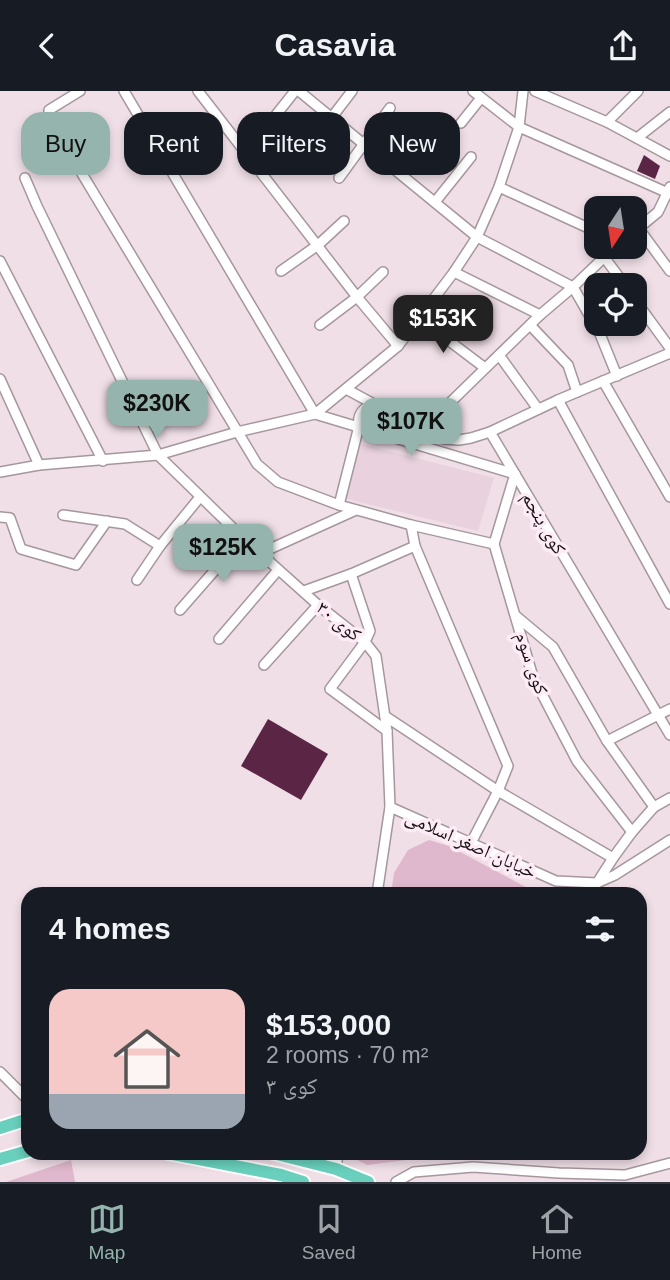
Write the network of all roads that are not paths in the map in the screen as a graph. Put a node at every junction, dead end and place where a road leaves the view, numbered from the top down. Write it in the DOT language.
graph roads {
  1 [pos="80,91"];
  2 [pos="124,91"];
  3 [pos="198,91"];
  4 [pos="297,91"];
  5 [pos="352,91"];
  6 [pos="473,91"];
  7 [pos="523,91"];
  8 [pos="536,91"];
  9 [pos="638,91"];
  10 [pos="481,98"];
  11 [pos="390,108"];
  12 [pos="279,112"];
  13 [pos="325,112"];
  14 [pos="336,112"];
  15 [pos="387,112"];
  16 [pos="670,112"];
  17 [pos="607,122"];
  18 [pos="461,123"];
  19 [pos="519,127"];
  20 [pos="350,132"];
  21 [pos="637,138"];
  22 [pos="364,143"];
  23 [pos="364,145"];
  24 [pos="670,156"];
  25 [pos="471,157"];
  26 [pos="402,175"];
  27 [pos="25,178"];
  28 [pos="339,179"];
  29 [pos="499,187"];
  30 [pos="669,190"];
  31 [pos="435,202"];
  32 [pos="344,221"];
  33 [pos="648,221"];
  34 [pos="584,226"];
  35 [pos="477,237"];
  36 [pos="648,244"];
  37 [pos="318,245"];
  38 [pos="602,259"];
  39 [pos="0,261"];
  40 [pos="281,271"];
  41 [pos="670,271"];
  42 [pos="383,272"];
  43 [pos="454,272"];
  44 [pos="573,287"];
  45 [pos="357,297"];
  46 [pos="540,315"];
  47 [pos="647,316"];
  48 [pos="419,318"];
  49 [pos="320,325"];
  50 [pos="530,325"];
  51 [pos="398,346"];
  52 [pos="670,348"];
  53 [pos="670,353"];
  54 [pos="499,355"];
  55 [pos="485,367"];
  56 [pos="617,376"];
  57 [pos="0,379"];
  58 [pos="603,381"];
  59 [pos="346,389"];
  60 [pos="578,392"];
  61 [pos="558,400"];
  62 [pos="373,404"];
  63 [pos="538,409"];
  64 [pos="315,414"];
  65 [pos="359,426"];
  66 [pos="422,431"];
  67 [pos="237,432"];
  68 [pos="490,432"];
  69 [pos="499,448"];
  70 [pos="158,455"];
  71 [pos="103,461"];
  72 [pos="39,465"];
  73 [pos="487,466"];
  74 [pos="0,472"];
  75 [pos="515,474"];
  76 [pos="200,497"];
  77 [pos="670,497"];
  78 [pos="339,505"];
  79 [pos="357,510"];
  80 [pos="63,515"];
  81 [pos="5,517"];
  82 [pos="107,521"];
  83 [pos="411,525"];
  84 [pos="243,538"];
  85 [pos="494,544"];
  86 [pos="160,546"];
  87 [pos="415,546"];
  88 [pos="272,548"];
  89 [pos="278,570"];
  90 [pos="351,575"];
  91 [pos="137,580"];
  92 [pos="304,591"];
  93 [pos="670,604"];
  94 [pos="318,605"];
  95 [pos="180,610"];
  96 [pos="516,616"];
  97 [pos="219,639"];
  98 [pos="365,642"];
  99 [pos="264,665"];
  100 [pos="670,709"];
  101 [pos="385,716"];
  102 [pos="658,716"];
  103 [pos="387,731"];
  104 [pos="670,735"];
  105 [pos="607,741"];
  106 [pos="498,791"];
  107 [pos="670,798"];
  108 [pos="390,807"];
  109 [pos="654,807"];
  110 [pos="632,832"];
  111 [pos="670,840"];
  112 [pos="471,843"];
  113 [pos="613,858"];
  114 [pos="597,883"];
  115 [pos="378,887"];
  116 [pos="0,1072"];
  117 [pos="21,1093"];
  118 [pos="21,1121"];
  119 [pos="0,1128"];
  120 [pos="21,1153"];
  121 [pos="0,1159"];
  122 [pos="199,1160"];
  123 [pos="301,1160"];
  124 [pos="337,1160"];
  125 [pos="670,1163"];
  126 [pos="336,1169"];
  127 [pos="280,1178"];
  128 [pos="303,1182"];
  129 [pos="368,1182"];
  130 [pos="396,1182"];
  1 -- 67 [label="street"];
  2 -- 64 [label="street"];
  3 -- 37 [label="street"];
  4 -- 12 [label="street"];
  4 -- 13 [label="street"];
  5 -- 14 [label="street"];
  6 -- 10 [label="street"];
  7 -- 19 [label="street"];
  8 -- 17 [label="street"];
  9 -- 17 [label="street"];
  10 -- 18 [label="street"];
  10 -- 19 [label="street"];
  11 -- 15 [label="street"];
  16 -- 21 [label="street"];
  17 -- 21 [label="street"];
  19 -- 29 [label="street"];
  19 -- 30 [label="street"];
  20 -- 22 [label="street"];
  21 -- 24 [label="street"];
  23 -- 28 [label="street"];
  25 -- 31 [label="street"];
  26 -- 31 [label="street"];
  27 -- 70 [label="street, کوی ۳۰"];
  29 -- 34 [label="street"];
  29 -- 35 [label="street"];
  30 -- 33 [label="street"];
  31 -- 35 [label="street"];
  32 -- 37 [label="street"];
  35 -- 43 [label="street"];
  35 -- 44 [label="street"];
  36 -- 41 [label="street"];
  37 -- 40 [label="street"];
  37 -- 45 [label="street"];
  38 -- 44 [label="street"];
  39 -- 71 [label="street"];
  42 -- 45 [label="street"];
  43 -- 46 [label="street"];
  43 -- 48 [label="street"];
  44 -- 46 [label="street"];
  44 -- 56 [label="street"];
  45 -- 49 [label="street"];
  45 -- 51 [label="street"];
  46 -- 50 [label="street"];
  47 -- 52 [label="street"];
  48 -- 51 [label="street"];
  48 -- 55 [label="street"];
  50 -- 54 [label="street"];
  50 -- 60 [label="street"];
  51 -- 59 [label="street"];
  53 -- 56 [label="street"];
  54 -- 55 [label="street"];
  54 -- 63 [label="street"];
  55 -- 66 [label="street"];
  56 -- 58 [label="street"];
  57 -- 72 [label="street"];
  58 -- 60 [label="street"];
  58 -- 77 [label="street"];
  59 -- 62 [label="street"];
  59 -- 64 [label="street"];
  60 -- 61 [label="street"];
  61 -- 63 [label="street"];
  61 -- 93 [label="street"];
  62 -- 65 [label="street"];
  62 -- 66 [label="street"];
  63 -- 68 [label="street"];
  64 -- 65 [label="street, کوی پنجم"];
  64 -- 67 [label="street"];
  65 -- 73 [label="street, کوی پنجم"];
  65 -- 78 [label="street"];
  66 -- 68 [label="street"];
  67 -- 70 [label="street"];
  67 -- 78 [label="street"];
  68 -- 69 [label="street"];
  69 -- 73 [label="street"];
  69 -- 75 [label="street"];
  70 -- 71 [label="street"];
  70 -- 76 [label="street, کوی ۳۰"];
  71 -- 72 [label="street"];
  72 -- 74 [label="street"];
  73 -- 75 [label="street, کوی پنجم"];
  75 -- 85 [label="street"];
  75 -- 102 [label="street, کوی پنجم"];
  76 -- 84 [label="street, کوی ۳۰"];
  76 -- 86 [label="street"];
  78 -- 79 [label="street"];
  79 -- 83 [label="street"];
  79 -- 88 [label="street"];
  80 -- 82 [label="street"];
  81 -- 82 [label="street"];
  82 -- 86 [label="street"];
  83 -- 85 [label="street"];
  83 -- 87 [label="street"];
  84 -- 89 [label="street, کوی ۳۰"];
  84 -- 95 [label="street"];
  85 -- 96 [label="street, کوی سوم"];
  86 -- 91 [label="street"];
  87 -- 90 [label="street"];
  87 -- 106 [label="street"];
  89 -- 92 [label="street, کوی ۳۰"];
  89 -- 97 [label="street"];
  90 -- 92 [label="street"];
  90 -- 98 [label="street"];
  92 -- 94 [label="street, کوی ۳۰"];
  94 -- 98 [label="street, کوی ۳۰"];
  94 -- 99 [label="street"];
  96 -- 105 [label="street"];
  96 -- 110 [label="street, کوی سوم"];
  98 -- 101 [label="street, کوی ۳۰"];
  98 -- 103 [label="street"];
  100 -- 102 [label="street"];
  101 -- 103 [label="street, کوی ۳۰"];
  101 -- 106 [label="street"];
  102 -- 104 [label="street, کوی پنجم"];
  102 -- 105 [label="street"];
  103 -- 108 [label="street, کوی ۳۰"];
  105 -- 109 [label="street"];
  106 -- 112 [label="street"];
  106 -- 113 [label="street"];
  107 -- 109 [label="street"];
  108 -- 112 [label="street, خیابان اصغر اسلامی"];
  108 -- 115 [label="street, خیابان اصغر اسلامی"];
  109 -- 110 [label="street"];
  110 -- 113 [label="street"];
  111 -- 114 [label="street"];
  112 -- 114 [label="street, خیابان اصغر اسلامی"];
  113 -- 114 [label="street"];
  116 -- 117 [label="street"];
  118 -- 119 [label="main road"];
  120 -- 121 [label="main road"];
  122 -- 127 [label="main road"];
  123 -- 126 [label="main road"];
  124 -- 126 [label="street"];
  125 -- 130 [label="street"];
  126 -- 129 [label="main road"];
  127 -- 128 [label="main road"];
}
